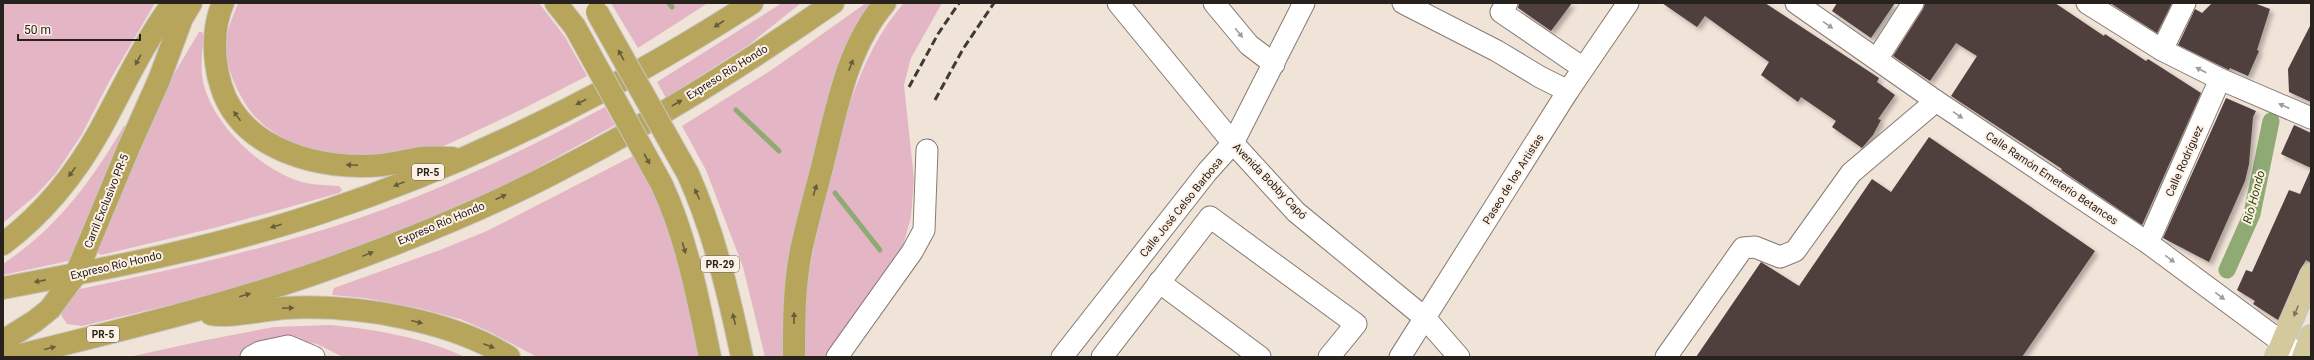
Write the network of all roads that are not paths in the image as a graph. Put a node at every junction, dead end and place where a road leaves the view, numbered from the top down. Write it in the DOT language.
graph roads {
  1 [pos="173,3"];
  2 [pos="191,3"];
  3 [pos="210,3"];
  4 [pos="223,3"];
  5 [pos="556,3"];
  6 [pos="752,3"];
  7 [pos="833,3"];
  8 [pos="885,3"];
  9 [pos="1118,3"];
  10 [pos="1214,3"];
  11 [pos="1304,3"];
  12 [pos="1403,3"];
  13 [pos="1507,3"];
  14 [pos="1628,3"];
  15 [pos="1796,3"];
  16 [pos="1913,3"];
  17 [pos="2087,3"];
  18 [pos="2185,3"];
  19 [pos="593,8"];
  20 [pos="2162,50"];
  21 [pos="1877,60"];
  22 [pos="1274,64"];
  23 [pos="1583,68"];
  24 [pos="2220,79"];
  25 [pos="159,80"];
  26 [pos="1568,91"];
  27 [pos="1936,101"];
  28 [pos="2309,117"];
  29 [pos="1233,143"];
  30 [pos="927,150"];
  31 [pos="461,158"];
  32 [pos="2148,243"];
  33 [pos="3,244"];
  34 [pos="76,274"];
  35 [pos="2311,275"];
  36 [pos="1159,282"];
  37 [pos="3,288"];
  38 [pos="194,310"];
  39 [pos="1426,318"];
  40 [pos="2311,336"];
  41 [pos="3,341"];
  42 [pos="2280,350"];
  43 [pos="1072,353"];
  44 [pos="12,357"];
  45 [pos="251,357"];
  46 [pos="314,357"];
  47 [pos="509,357"];
  48 [pos="710,357"];
  49 [pos="742,357"];
  50 [pos="794,357"];
  51 [pos="837,357"];
  52 [pos="1102,357"];
  53 [pos="1260,357"];
  54 [pos="1329,357"];
  55 [pos="1400,357"];
  56 [pos="1458,357"];
  57 [pos="1666,357"];
  58 [pos="2304,357"];
  1 -- 33 [label="highway, one-way"];
  2 -- 25 [label="highway"];
  3 -- 25 [label="highway"];
  31 -- 4 [label="highway, one-way"];
  5 -- 48 [label="highway, PR-29, one-way, bridge"];
  6 -- 31 [label="highway, Expreso Río Hondo / PR-5, one-way"];
  38 -- 7 [label="highway, Expreso Río Hondo / PR-5, one-way"];
  50 -- 8 [label="highway, one-way"];
  9 -- 29 [label="street, Avenida Bobby Capó"];
  10 -- 22 [label="street, one-way"];
  11 -- 22 [label="street, Calle José Celso Barbosa"];
  12 -- 26 [label="street"];
  13 -- 23 [label="street"];
  14 -- 23 [label="street, Paseo de los Artistas"];
  15 -- 21 [label="street, Calle Ramón Emeterio Betances, one-way"];
  16 -- 21 [label="street"];
  17 -- 20 [label="street"];
  18 -- 20 [label="street"];
  49 -- 19 [label="highway, PR-29, one-way, bridge"];
  24 -- 20 [label="street, one-way"];
  21 -- 27 [label="street, Calle Ramón Emeterio Betances"];
  22 -- 29 [label="street, Calle José Celso Barbosa"];
  23 -- 26 [label="street, Paseo de los Artistas"];
  28 -- 24 [label="street, one-way"];
  24 -- 32 [label="street, Calle Rodríguez"];
  25 -- 34 [label="highway, Carril Exclusivo PR-5"];
  26 -- 39 [label="street, Paseo de los Artistas"];
  27 -- 32 [label="street, Calle Ramón Emeterio Betances, one-way"];
  27 -- 57 [label="street"];
  29 -- 39 [label="street, Avenida Bobby Capó"];
  29 -- 43 [label="street, Calle José Celso Barbosa"];
  30 -- 51 [label="street"];
  31 -- 34 [label="highway, Expreso Río Hondo / PR-5, one-way"];
  32 -- 42 [label="street, Calle Ramón Emeterio Betances, one-way"];
  34 -- 37 [label="highway, Expreso Río Hondo / PR-5, one-way"];
  34 -- 41 [label="highway, Carril Exclusivo PR-5"];
  35 -- 42 [label="main road, one-way"];
  36 -- 52 [label="street"];
  36 -- 53 [label="street"];
  36 -- 54 [label="street"];
  44 -- 38 [label="highway, Expreso Río Hondo / PR-5, one-way"];
  38 -- 47 [label="highway, one-way"];
  39 -- 55 [label="street, Paseo de los Artistas"];
  39 -- 56 [label="street, Avenida Bobby Capó"];
  40 -- 58 [label="main road"];
  42 -- 58 [label="street, Calle Ramón Emeterio Betances"];
  45 -- 46 [label="street"];
}
